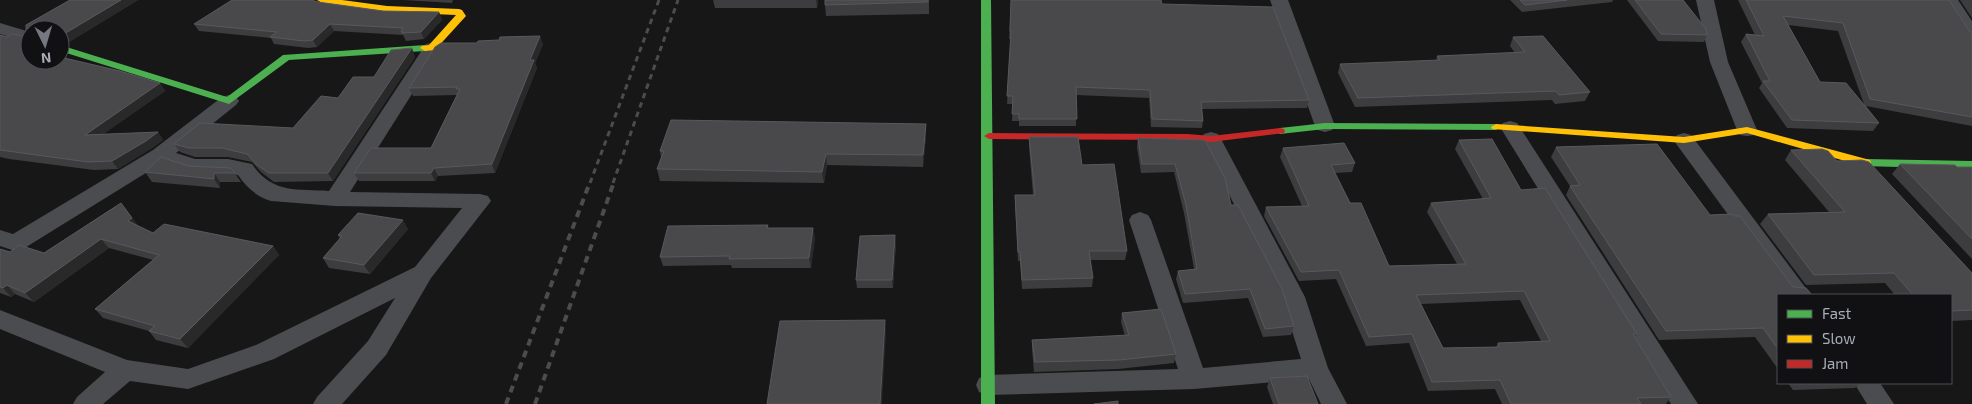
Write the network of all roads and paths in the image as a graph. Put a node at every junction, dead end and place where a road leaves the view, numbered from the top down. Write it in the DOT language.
graph roads {
  1 [pos="322,0"];
  2 [pos="986,0"];
  3 [pos="1279,0"];
  4 [pos="1705,0"];
  5 [pos="1949,0"];
  6 [pos="0,28"];
  7 [pos="1972,34"];
  8 [pos="20,35"];
  9 [pos="432,48"];
  10 [pos="70,51"];
  11 [pos="229,101"];
  12 [pos="1324,126"];
  13 [pos="1510,127"];
  14 [pos="1747,130"];
  15 [pos="989,136"];
  16 [pos="1211,139"];
  17 [pos="1684,140"];
  18 [pos="160,155"];
  19 [pos="1867,163"];
  20 [pos="1972,165"];
  21 [pos="1887,184"];
  22 [pos="335,198"];
  23 [pos="1140,220"];
  24 [pos="5,245"];
  25 [pos="423,272"];
  26 [pos="1799,294"];
  27 [pos="0,319"];
  28 [pos="1316,368"];
  29 [pos="125,370"];
  30 [pos="1194,379"];
  31 [pos="1867,384"];
  32 [pos="988,394"];
  33 [pos="86,404"];
  34 [pos="326,404"];
  35 [pos="1334,404"];
  36 [pos="1685,404"];
  37 [pos="1882,404"];
  1 -- 9 [label="street"];
  2 -- 15 [label="street"];
  3 -- 12 [label="street"];
  4 -- 14 [label="street"];
  5 -- 7 [label="street"];
  6 -- 8 [label="street"];
  9 -- 11 [label="street"];
  9 -- 22 [label="street"];
  10 -- 11 [label="street"];
  11 -- 18 [label="street"];
  12 -- 13 [label="street"];
  12 -- 16 [label="street"];
  13 -- 17 [label="street"];
  13 -- 36 [label="street"];
  14 -- 17 [label="street"];
  14 -- 19 [label="street"];
  15 -- 16 [label="street"];
  15 -- 32 [label="street"];
  16 -- 28 [label="street"];
  17 -- 26 [label="street"];
  18 -- 22 [label="street"];
  18 -- 24 [label="street"];
  19 -- 20 [label="street"];
  19 -- 21 [label="street"];
  22 -- 25 [label="street"];
  23 -- 30 [label="street"];
  25 -- 29 [label="street"];
  25 -- 34 [label="street"];
  27 -- 29 [label="street"];
  28 -- 30 [label="street"];
  28 -- 35 [label="street"];
  29 -- 33 [label="street"];
  30 -- 32 [label="street"];
  31 -- 37 [label="street"];
}
